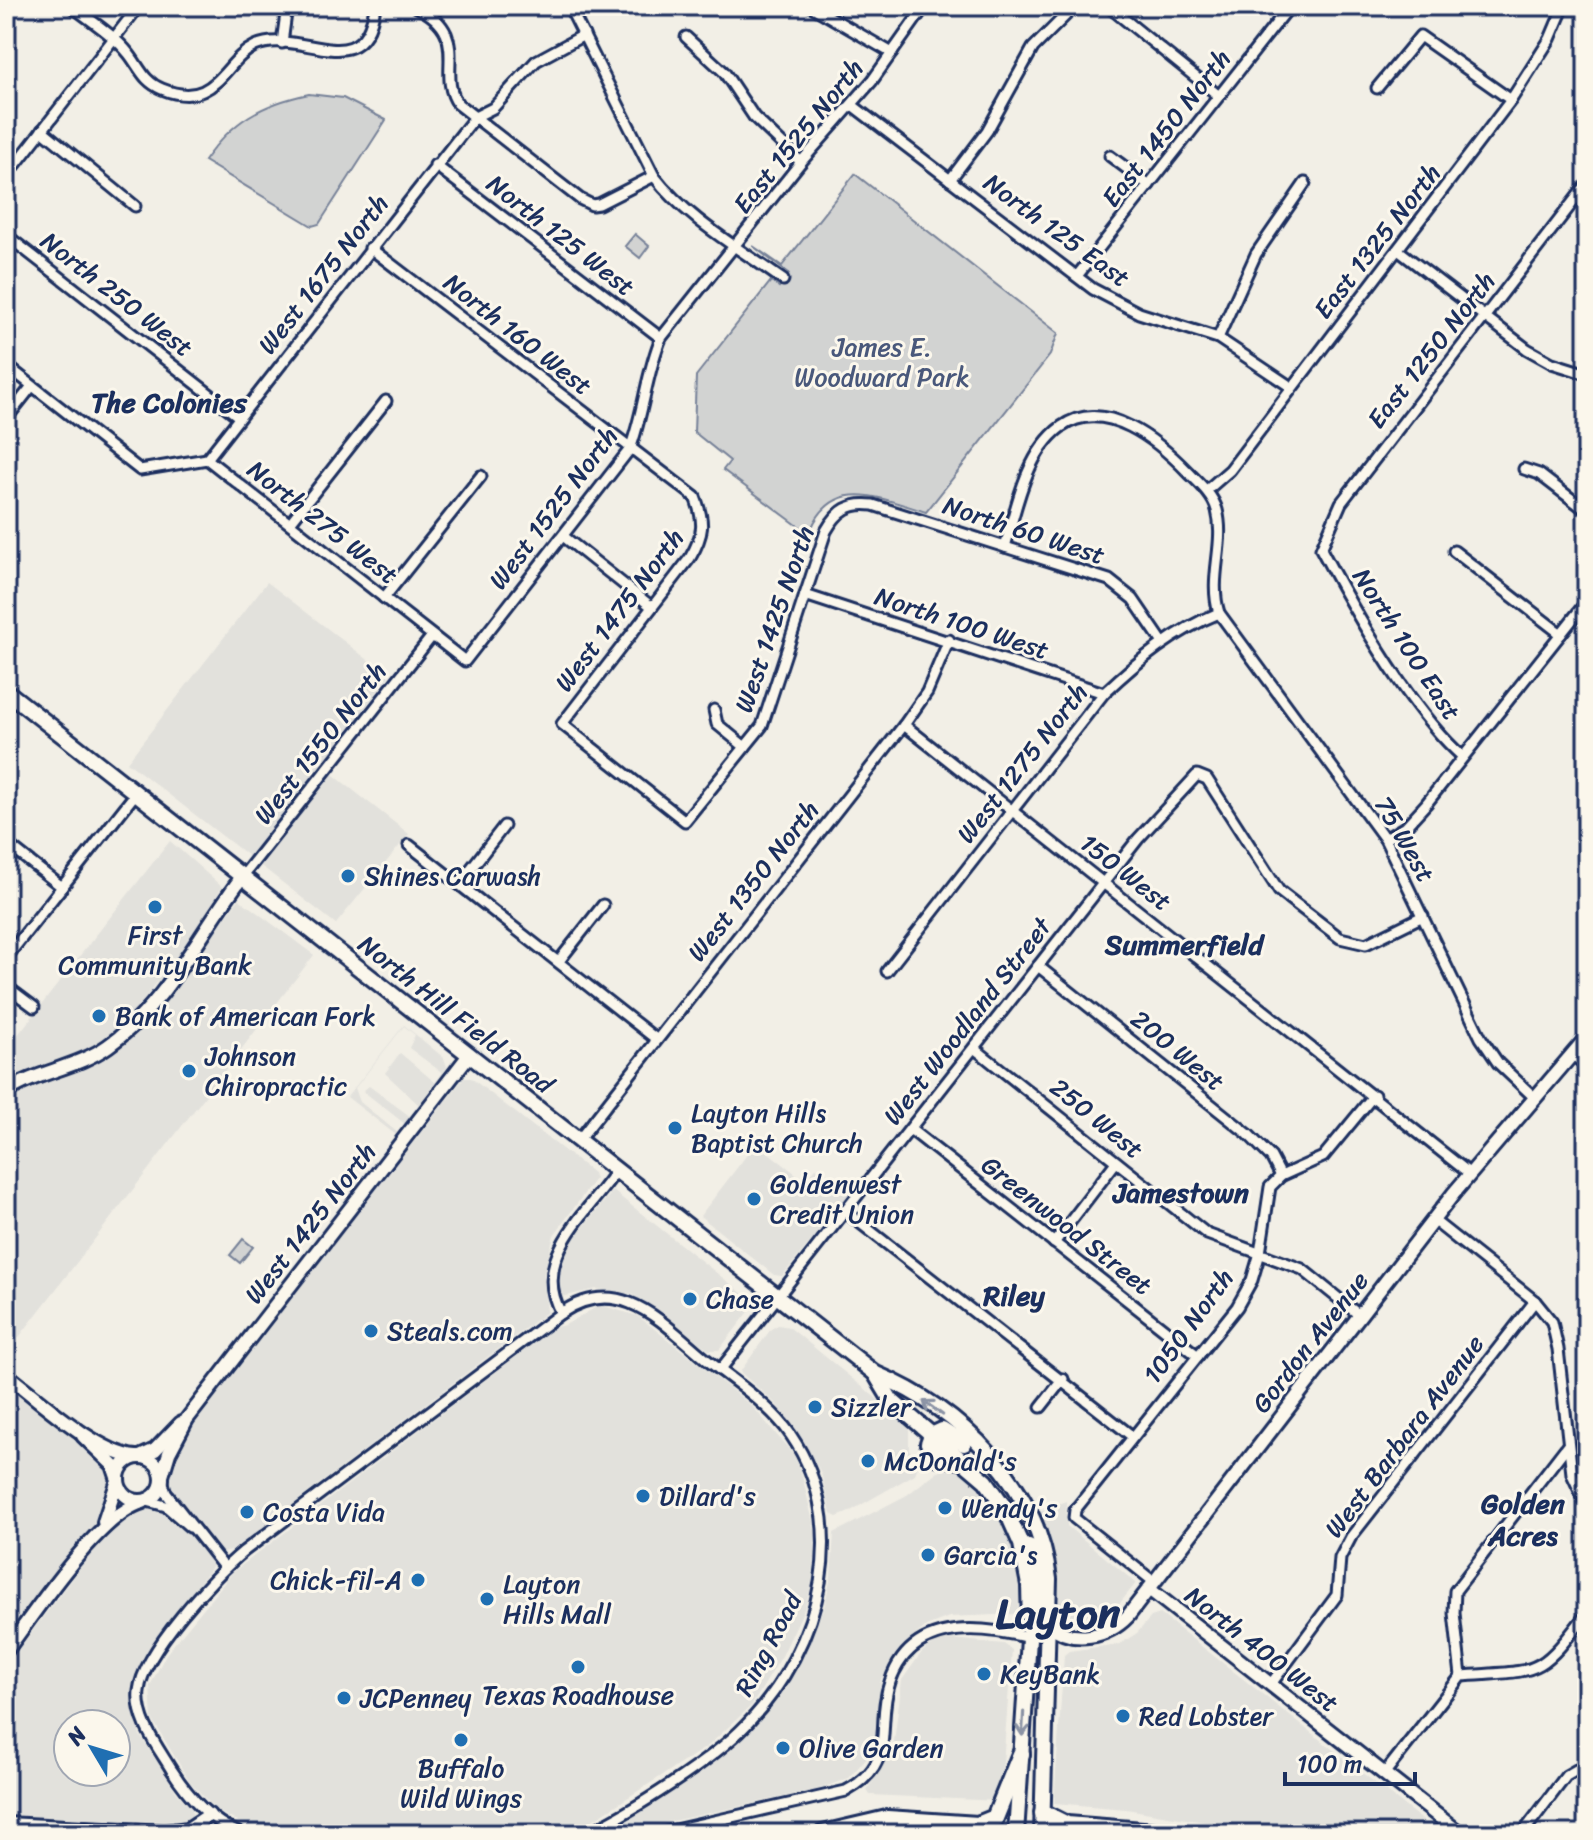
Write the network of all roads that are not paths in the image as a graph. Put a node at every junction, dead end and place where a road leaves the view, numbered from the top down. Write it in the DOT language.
graph roads {
  1 [pos="72,6"];
  2 [pos="139,6"];
  3 [pos="287,6"];
  4 [pos="375,6"];
  5 [pos="415,6"];
  6 [pos="569,6"];
  7 [pos="811,6"];
  8 [pos="925,6"];
  9 [pos="1075,6"];
  10 [pos="1108,6"];
  11 [pos="1290,6"];
  12 [pos="1564,6"];
  13 [pos="584,35"];
  14 [pos="686,37"];
  15 [pos="113,38"];
  16 [pos="282,43"];
  17 [pos="892,53"];
  18 [pos="1377,88"];
  19 [pos="1219,96"];
  20 [pos="1511,100"];
  21 [pos="852,105"];
  22 [pos="475,117"];
  23 [pos="42,130"];
  24 [pos="1110,156"];
  25 [pos="801,162"];
  26 [pos="435,165"];
  27 [pos="654,176"];
  28 [pos="6,177"];
  29 [pos="950,180"];
  30 [pos="1305,183"];
  31 [pos="1587,184"];
  32 [pos="1149,185"];
  33 [pos="135,206"];
  34 [pos="6,235"];
  35 [pos="737,247"];
  36 [pos="370,248"];
  37 [pos="1398,250"];
  38 [pos="1077,276"];
  39 [pos="783,280"];
  40 [pos="699,290"];
  41 [pos="1484,318"];
  42 [pos="661,338"];
  43 [pos="1218,338"];
  44 [pos="6,365"];
  45 [pos="1587,374"];
  46 [pos="32,386"];
  47 [pos="1291,387"];
  48 [pos="386,401"];
  49 [pos="239,417"];
  50 [pos="6,419"];
  51 [pos="630,449"];
  52 [pos="207,459"];
  53 [pos="1524,469"];
  54 [pos="481,476"];
  55 [pos="1207,490"];
  56 [pos="845,508"];
  57 [pos="1587,511"];
  58 [pos="704,520"];
  59 [pos="290,523"];
  60 [pos="563,536"];
  61 [pos="1005,547"];
  62 [pos="1321,549"];
  63 [pos="1454,551"];
  64 [pos="805,595"];
  65 [pos="384,598"];
  66 [pos="1587,601"];
  67 [pos="652,607"];
  68 [pos="1219,613"];
  69 [pos="1561,634"];
  70 [pos="432,636"];
  71 [pos="949,640"];
  72 [pos="1163,643"];
  73 [pos="465,661"];
  74 [pos="6,691"];
  75 [pos="1104,693"];
  76 [pos="714,710"];
  77 [pos="904,725"];
  78 [pos="745,747"];
  79 [pos="1463,757"];
  80 [pos="136,793"];
  81 [pos="1013,811"];
  82 [pos="685,821"];
  83 [pos="504,826"];
  84 [pos="1385,839"];
  85 [pos="6,843"];
  86 [pos="409,845"];
  87 [pos="242,877"];
  88 [pos="1104,882"];
  89 [pos="459,884"];
  90 [pos="62,887"];
  91 [pos="603,905"];
  92 [pos="1423,916"];
  93 [pos="6,958"];
  94 [pos="559,961"];
  95 [pos="1038,966"];
  96 [pos="887,971"];
  97 [pos="6,986"];
  98 [pos="34,1007"];
  99 [pos="1587,1037"];
  100 [pos="656,1039"];
  101 [pos="974,1048"];
  102 [pos="469,1055"];
  103 [pos="1573,1055"];
  104 [pos="1587,1066"];
  105 [pos="6,1092"];
  106 [pos="1374,1095"];
  107 [pos="1535,1098"];
  108 [pos="910,1129"];
  109 [pos="578,1141"];
  110 [pos="1116,1162"];
  111 [pos="616,1171"];
  112 [pos="1470,1174"];
  113 [pos="1281,1176"];
  114 [pos="845,1211"];
  115 [pos="1433,1220"];
  116 [pos="1054,1243"];
  117 [pos="1260,1253"];
  118 [pos="778,1298"];
  119 [pos="1535,1301"];
  120 [pos="561,1313"];
  121 [pos="1359,1315"];
  122 [pos="1198,1356"];
  123 [pos="720,1370"];
  124 [pos="6,1374"];
  125 [pos="876,1374"];
  126 [pos="1063,1379"];
  127 [pos="1041,1407"];
  128 [pos="187,1419"];
  129 [pos="79,1431"];
  130 [pos="932,1434"];
  131 [pos="1133,1437"];
  132 [pos="1567,1446"];
  133 [pos="138,1457"];
  134 [pos="162,1478"];
  135 [pos="117,1479"];
  136 [pos="145,1501"];
  137 [pos="1587,1506"];
  138 [pos="1037,1528"];
  139 [pos="196,1531"];
  140 [pos="1016,1531"];
  141 [pos="99,1532"];
  142 [pos="224,1567"];
  143 [pos="1152,1585"];
  144 [pos="1587,1613"];
  145 [pos="1051,1627"];
  146 [pos="1029,1638"];
  147 [pos="6,1651"];
  148 [pos="1461,1676"];
  149 [pos="1271,1684"];
  150 [pos="1047,1745"];
  151 [pos="1021,1754"];
  152 [pos="1587,1764"];
  153 [pos="1384,1774"];
  154 [pos="1043,1813"];
  155 [pos="209,1815"];
  156 [pos="905,1819"];
  157 [pos="606,1823"];
  158 [pos="6,1824"];
  159 [pos="241,1834"];
  160 [pos="586,1834"];
  161 [pos="613,1834"];
  162 [pos="657,1834"];
  163 [pos="823,1834"];
  164 [pos="942,1834"];
  165 [pos="1016,1834"];
  166 [pos="1042,1834"];
  167 [pos="1181,1834"];
  168 [pos="1461,1834"];
  169 [pos="1522,1834"];
  1 -- 15 [label="street"];
  2 -- 15 [label="street"];
  3 -- 16 [label="street"];
  4 -- 16 [label="street"];
  5 -- 22 [label="street"];
  6 -- 13 [label="street"];
  7 -- 17 [label="street"];
  8 -- 17 [label="street, East 1525 North"];
  9 -- 29 [label="street"];
  10 -- 19 [label="street"];
  11 -- 19 [label="street, East 1450 North"];
  12 -- 20 [label="street, East 1325 North"];
  13 -- 22 [label="street, West 1675 North"];
  13 -- 27 [label="street"];
  14 -- 25 [label="street"];
  15 -- 16 [label="street"];
  15 -- 23 [label="street"];
  17 -- 21 [label="street, East 1525 North"];
  18 -- 20 [label="street"];
  19 -- 32 [label="street, East 1450 North"];
  20 -- 37 [label="street, East 1325 North"];
  21 -- 25 [label="street, East 1525 North"];
  21 -- 29 [label="street, North 125 East"];
  22 -- 26 [label="street, West 1675 North"];
  22 -- 27 [label="street"];
  23 -- 28 [label="street"];
  23 -- 33 [label="street"];
  24 -- 32 [label="street"];
  25 -- 35 [label="street, East 1525 North"];
  26 -- 36 [label="street, West 1675 North"];
  26 -- 42 [label="street, North 125 West"];
  27 -- 35 [label="street"];
  29 -- 38 [label="street, North 125 East"];
  30 -- 43 [label="street"];
  31 -- 41 [label="street, East 1250 North"];
  32 -- 38 [label="street, East 1450 North"];
  34 -- 49 [label="street, North 250 West"];
  35 -- 39 [label="street"];
  35 -- 40 [label="street, East 1525 North"];
  36 -- 49 [label="street, West 1675 North"];
  36 -- 51 [label="street, North 160 West"];
  37 -- 41 [label="street"];
  37 -- 47 [label="street, East 1325 North"];
  38 -- 43 [label="street, North 125 East"];
  40 -- 42 [label="street, West 1525 North"];
  41 -- 45 [label="street"];
  41 -- 62 [label="street, East 1250 North"];
  42 -- 51 [label="street, West 1525 North"];
  43 -- 47 [label="street, North 125 East"];
  44 -- 46 [label="street"];
  46 -- 50 [label="street"];
  46 -- 52 [label="street"];
  47 -- 55 [label="street, East 1325 North"];
  48 -- 59 [label="street"];
  49 -- 52 [label="street, West 1675 North"];
  51 -- 58 [label="street, North 160 West"];
  51 -- 60 [label="street, West 1525 North"];
  52 -- 59 [label="street, North 275 West"];
  53 -- 57 [label="street"];
  54 -- 65 [label="street"];
  55 -- 61 [label="street"];
  55 -- 68 [label="street"];
  56 -- 61 [label="street, North 60 West"];
  56 -- 64 [label="street, West 1425 North"];
  58 -- 67 [label="street, West 1475 North"];
  59 -- 65 [label="street, North 275 West"];
  60 -- 67 [label="street"];
  60 -- 73 [label="street, West 1525 North"];
  61 -- 72 [label="street, North 60 West"];
  62 -- 79 [label="street, North 100 East"];
  63 -- 69 [label="street"];
  64 -- 71 [label="street, North 100 West"];
  64 -- 78 [label="street, West 1425 North"];
  65 -- 70 [label="street, North 275 West"];
  66 -- 69 [label="street"];
  67 -- 82 [label="street, West 1475 North"];
  68 -- 72 [label="street, West 1275 North"];
  68 -- 84 [label="street, 75 West"];
  69 -- 79 [label="street"];
  70 -- 73 [label="street, North 275 West"];
  70 -- 87 [label="street, West 1550 North"];
  71 -- 75 [label="street, North 100 West"];
  71 -- 77 [label="street, West 1350 North"];
  72 -- 75 [label="street, West 1275 North"];
  74 -- 80 [label="main road, North Hill Field Road"];
  75 -- 81 [label="street, West 1275 North"];
  76 -- 78 [label="street"];
  77 -- 81 [label="street, 150 West"];
  77 -- 100 [label="street, West 1350 North"];
  78 -- 82 [label="street, West 1425 North"];
  79 -- 84 [label="street"];
  80 -- 87 [label="main road, North Hill Field Road"];
  80 -- 90 [label="street"];
  81 -- 88 [label="street, 150 West"];
  81 -- 96 [label="street, West 1275 North"];
  83 -- 89 [label="street"];
  84 -- 92 [label="street, 75 West"];
  85 -- 90 [label="street"];
  86 -- 89 [label="street"];
  87 -- 102 [label="main road, North Hill Field Road"];
  87 -- 105 [label="street"];
  88 -- 92 [label="street, West Woodland Street"];
  88 -- 95 [label="street, West Woodland Street"];
  88 -- 106 [label="street, 150 West"];
  89 -- 94 [label="street"];
  90 -- 93 [label="street"];
  91 -- 94 [label="street"];
  92 -- 107 [label="street, 75 West"];
  94 -- 100 [label="street"];
  95 -- 101 [label="street, West Woodland Street"];
  95 -- 113 [label="street, 200 West"];
  97 -- 98 [label="street"];
  99 -- 103 [label="street, Gordon Avenue"];
  100 -- 109 [label="street, West 1350 North"];
  101 -- 108 [label="street, West Woodland Street"];
  101 -- 110 [label="street, 250 West"];
  102 -- 109 [label="main road, North Hill Field Road"];
  102 -- 128 [label="street, West 1425 North"];
  103 -- 104 [label="street"];
  103 -- 107 [label="street, Gordon Avenue"];
  106 -- 112 [label="street, 150 West"];
  106 -- 113 [label="street"];
  107 -- 112 [label="street, Gordon Avenue"];
  108 -- 114 [label="street, West Woodland Street"];
  108 -- 116 [label="street, Greenwood Street"];
  109 -- 111 [label="main road, North Hill Field Road"];
  110 -- 116 [label="street"];
  110 -- 117 [label="street, 250 West"];
  111 -- 118 [label="main road, North Hill Field Road"];
  111 -- 120 [label="street"];
  112 -- 115 [label="street, Gordon Avenue"];
  113 -- 117 [label="street, 1050 North"];
  114 -- 118 [label="street, West Woodland Street"];
  114 -- 126 [label="street"];
  115 -- 119 [label="street"];
  115 -- 121 [label="street, Gordon Avenue"];
  116 -- 122 [label="street, Greenwood Street"];
  117 -- 121 [label="street, 250 West"];
  117 -- 122 [label="street, 1050 North"];
  118 -- 123 [label="street, West Woodland Street"];
  118 -- 125 [label="main road, North Hill Field Road"];
  119 -- 132 [label="street"];
  119 -- 149 [label="street, West Barbara Avenue"];
  120 -- 123 [label="street, Ring Road"];
  120 -- 142 [label="street, Ring Road"];
  121 -- 143 [label="street, Gordon Avenue"];
  122 -- 131 [label="street, 1050 North"];
  123 -- 157 [label="street, Ring Road"];
  124 -- 129 [label="street"];
  125 -- 130 [label="main road"];
  138 -- 125 [label="main road, one-way"];
  126 -- 127 [label="street"];
  126 -- 131 [label="street"];
  128 -- 133 [label="street, West 1425 North"];
  128 -- 134 [label="street, West 1425 North"];
  129 -- 133 [label="street"];
  129 -- 135 [label="street"];
  130 -- 138 [label="main road"];
  130 -- 140 [label="main road"];
  131 -- 143 [label="street, 1050 North"];
  132 -- 137 [label="street"];
  132 -- 148 [label="street"];
  133 -- 134 [label="street"];
  133 -- 135 [label="street"];
  134 -- 136 [label="street"];
  134 -- 139 [label="street"];
  135 -- 136 [label="street"];
  135 -- 141 [label="street"];
  136 -- 139 [label="street"];
  136 -- 141 [label="street"];
  138 -- 145 [label="main road"];
  139 -- 142 [label="street"];
  140 -- 145 [label="main road"];
  140 -- 146 [label="main road"];
  141 -- 147 [label="street"];
  142 -- 155 [label="street, Ring Road"];
  143 -- 145 [label="street, Gordon Avenue"];
  143 -- 149 [label="street, North 400 West"];
  144 -- 148 [label="street"];
  145 -- 150 [label="main road"];
  146 -- 150 [label="main road"];
  146 -- 151 [label="main road, one-way"];
  146 -- 162 [label="street"];
  148 -- 153 [label="street"];
  149 -- 153 [label="street, North 400 West"];
  150 -- 154 [label="main road"];
  151 -- 156 [label="highway"];
  151 -- 165 [label="main road"];
  152 -- 169 [label="street"];
  153 -- 168 [label="street, North 400 West"];
  154 -- 166 [label="main road"];
  154 -- 167 [label="highway"];
  155 -- 158 [label="street"];
  155 -- 159 [label="street, Ring Road"];
  156 -- 163 [label="highway"];
  156 -- 164 [label="highway"];
  157 -- 160 [label="street, Ring Road"];
  157 -- 161 [label="street"];
}
